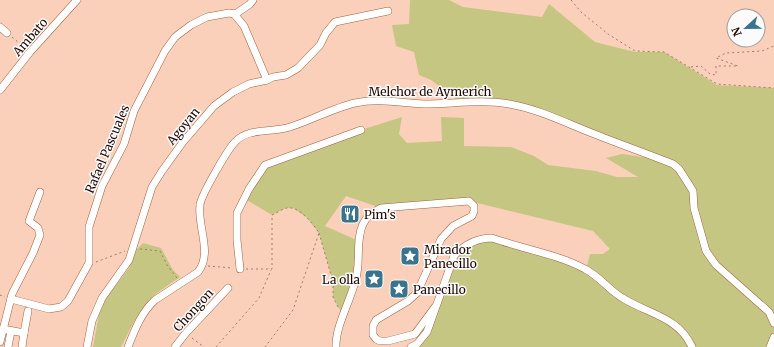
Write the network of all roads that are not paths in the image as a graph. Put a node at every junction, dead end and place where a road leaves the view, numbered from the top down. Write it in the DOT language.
graph roads {
  1 [pos="77,0"];
  2 [pos="253,0"];
  3 [pos="388,11"];
  4 [pos="234,14"];
  5 [pos="0,27"];
  6 [pos="7,33"];
  7 [pos="267,80"];
  8 [pos="0,90"];
  9 [pos="361,130"];
  10 [pos="40,192"];
  11 [pos="240,269"];
  12 [pos="228,288"];
  13 [pos="11,299"];
  14 [pos="434,307"];
  15 [pos="28,311"];
  16 [pos="774,323"];
  17 [pos="3,329"];
  18 [pos="11,331"];
  19 [pos="24,333"];
  20 [pos="774,337"];
  21 [pos="0,342"];
  22 [pos="8,347"];
  23 [pos="22,347"];
  24 [pos="86,347"];
  25 [pos="128,347"];
  26 [pos="175,347"];
  27 [pos="336,347"];
  28 [pos="411,347"];
  29 [pos="692,347"];
  30 [pos="770,347"];
  1 -- 8 [label="street, Ambato"];
  2 -- 4 [label="street"];
  3 -- 7 [label="street, Agoyan"];
  4 -- 7 [label="street"];
  4 -- 13 [label="street, Rafael Pascuales"];
  5 -- 6 [label="street"];
  7 -- 24 [label="street, Agoyan"];
  9 -- 11 [label="street"];
  10 -- 13 [label="street"];
  12 -- 26 [label="street, Chongon"];
  13 -- 17 [label="street"];
  14 -- 27 [label="street"];
  14 -- 28 [label="street"];
  14 -- 29 [label="street"];
  15 -- 19 [label="street"];
  16 -- 25 [label="street, Melchor de Aymerich"];
  17 -- 18 [label="street"];
  17 -- 21 [label="street"];
  18 -- 19 [label="street"];
  18 -- 22 [label="street"];
  19 -- 23 [label="street"];
  20 -- 30 [label="street"];
}
